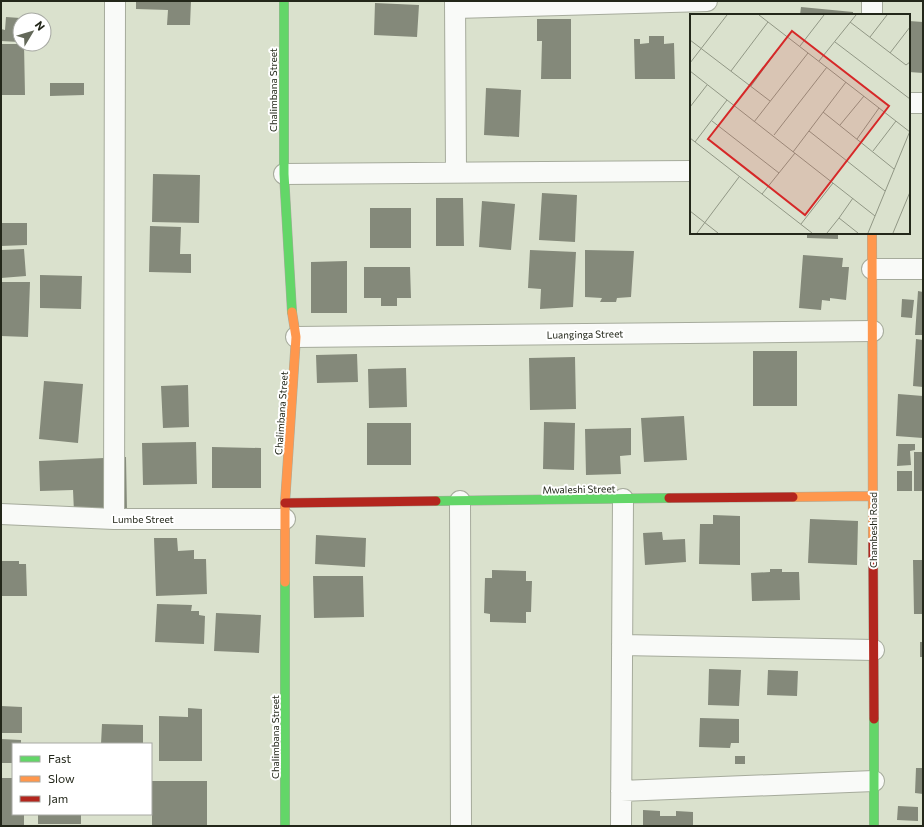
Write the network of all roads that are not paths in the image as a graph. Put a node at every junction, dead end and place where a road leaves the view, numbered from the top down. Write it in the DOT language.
graph roads {
  1 [pos="115,1"];
  2 [pos="284,1"];
  3 [pos="707,1"];
  4 [pos="872,1"];
  5 [pos="455,4"];
  6 [pos="872,14"];
  7 [pos="910,103"];
  8 [pos="923,103"];
  9 [pos="690,171"];
  10 [pos="456,172"];
  11 [pos="284,174"];
  12 [pos="872,234"];
  13 [pos="872,269"];
  14 [pos="923,269"];
  15 [pos="873,331"];
  16 [pos="296,337"];
  17 [pos="873,496"];
  18 [pos="623,499"];
  19 [pos="460,501"];
  20 [pos="285,511"];
  21 [pos="1,514"];
  22 [pos="114,519"];
  23 [pos="622,645"];
  24 [pos="874,650"];
  25 [pos="874,781"];
  26 [pos="621,791"];
  27 [pos="285,826"];
  28 [pos="461,826"];
  29 [pos="621,826"];
  30 [pos="874,826"];
  1 -- 22 [label="street"];
  2 -- 11 [label="street, Chalimbana Street"];
  3 -- 5 [label="street"];
  4 -- 6 [label="street"];
  5 -- 10 [label="street"];
  7 -- 8 [label="street"];
  9 -- 10 [label="street"];
  10 -- 11 [label="street"];
  11 -- 16 [label="street, Chalimbana Street"];
  12 -- 13 [label="street, Chambeshi Road"];
  13 -- 14 [label="street"];
  13 -- 15 [label="street, Chambeshi Road"];
  15 -- 16 [label="street, Luanginga Street"];
  15 -- 17 [label="street, Chambeshi Road"];
  16 -- 20 [label="street, Chalimbana Street"];
  17 -- 18 [label="street, Mwaleshi Street"];
  17 -- 24 [label="street, Chambeshi Road"];
  18 -- 19 [label="street, Mwaleshi Street"];
  18 -- 23 [label="street"];
  19 -- 20 [label="street, Mwaleshi Street"];
  19 -- 28 [label="street"];
  20 -- 22 [label="street, Lumbe Street"];
  20 -- 27 [label="street, Chalimbana Street"];
  21 -- 22 [label="street, Lumbe Street"];
  23 -- 24 [label="street"];
  23 -- 26 [label="street"];
  24 -- 25 [label="street, Chambeshi Road"];
  25 -- 26 [label="street"];
  25 -- 30 [label="street, Chambeshi Road"];
  26 -- 29 [label="street"];
}
